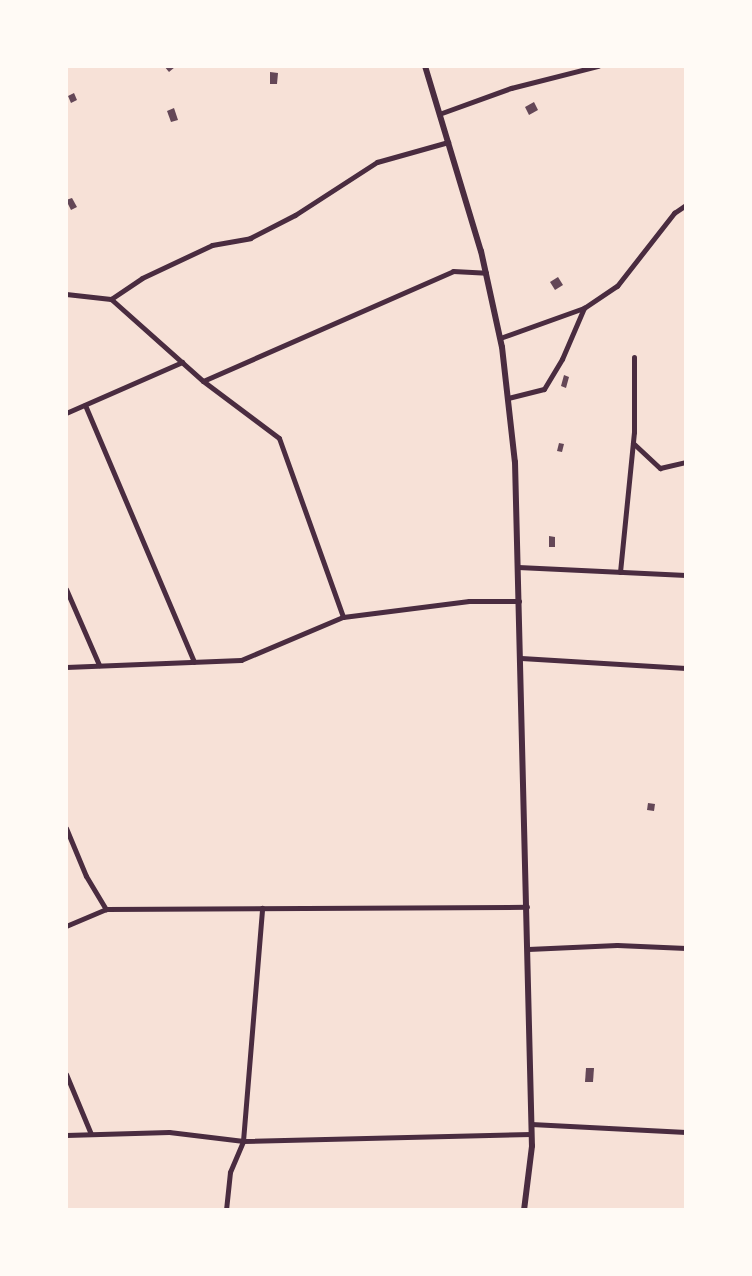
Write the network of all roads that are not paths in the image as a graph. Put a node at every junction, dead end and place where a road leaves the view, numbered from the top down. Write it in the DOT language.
graph roads {
  1 [pos="425,66"];
  2 [pos="598,66"];
  3 [pos="439,114"];
  4 [pos="448,142"];
  5 [pos="686,206"];
  6 [pos="486,273"];
  7 [pos="66,294"];
  8 [pos="111,299"];
  9 [pos="584,308"];
  10 [pos="500,338"];
  11 [pos="634,357"];
  12 [pos="182,362"];
  13 [pos="203,381"];
  14 [pos="508,398"];
  15 [pos="85,405"];
  16 [pos="66,413"];
  17 [pos="633,443"];
  18 [pos="685,461"];
  19 [pos="518,567"];
  20 [pos="620,572"];
  21 [pos="686,575"];
  22 [pos="66,589"];
  23 [pos="519,601"];
  24 [pos="343,617"];
  25 [pos="521,658"];
  26 [pos="194,662"];
  27 [pos="99,666"];
  28 [pos="66,667"];
  29 [pos="686,668"];
  30 [pos="66,828"];
  31 [pos="527,907"];
  32 [pos="262,908"];
  33 [pos="106,909"];
  34 [pos="66,926"];
  35 [pos="686,948"];
  36 [pos="528,950"];
  37 [pos="66,1074"];
  38 [pos="531,1124"];
  39 [pos="686,1132"];
  40 [pos="90,1134"];
  41 [pos="531,1134"];
  42 [pos="66,1135"];
  43 [pos="243,1141"];
  44 [pos="226,1210"];
  45 [pos="524,1210"];
  1 -- 3 [label="street"];
  2 -- 3 [label="street"];
  3 -- 4 [label="street"];
  4 -- 6 [label="street"];
  4 -- 8 [label="street"];
  5 -- 9 [label="street"];
  6 -- 10 [label="street"];
  6 -- 13 [label="street"];
  7 -- 8 [label="street"];
  8 -- 12 [label="street"];
  9 -- 10 [label="street"];
  9 -- 14 [label="street"];
  10 -- 14 [label="street"];
  11 -- 17 [label="street"];
  12 -- 13 [label="street"];
  12 -- 15 [label="street"];
  13 -- 24 [label="street"];
  14 -- 19 [label="street"];
  15 -- 16 [label="street"];
  15 -- 26 [label="street"];
  17 -- 18 [label="street"];
  17 -- 20 [label="street"];
  19 -- 20 [label="street"];
  19 -- 23 [label="street"];
  20 -- 21 [label="street"];
  22 -- 27 [label="street"];
  23 -- 24 [label="street"];
  23 -- 25 [label="street"];
  24 -- 26 [label="street"];
  25 -- 29 [label="street"];
  25 -- 31 [label="street"];
  26 -- 27 [label="street"];
  27 -- 28 [label="street"];
  30 -- 33 [label="street"];
  31 -- 32 [label="street"];
  31 -- 36 [label="street"];
  32 -- 33 [label="street"];
  32 -- 43 [label="street"];
  33 -- 34 [label="street"];
  35 -- 36 [label="street"];
  36 -- 38 [label="street"];
  37 -- 40 [label="street"];
  38 -- 39 [label="street"];
  38 -- 41 [label="street"];
  40 -- 42 [label="street"];
  40 -- 43 [label="street"];
  41 -- 43 [label="street"];
  41 -- 45 [label="street"];
  43 -- 44 [label="street"];
}
